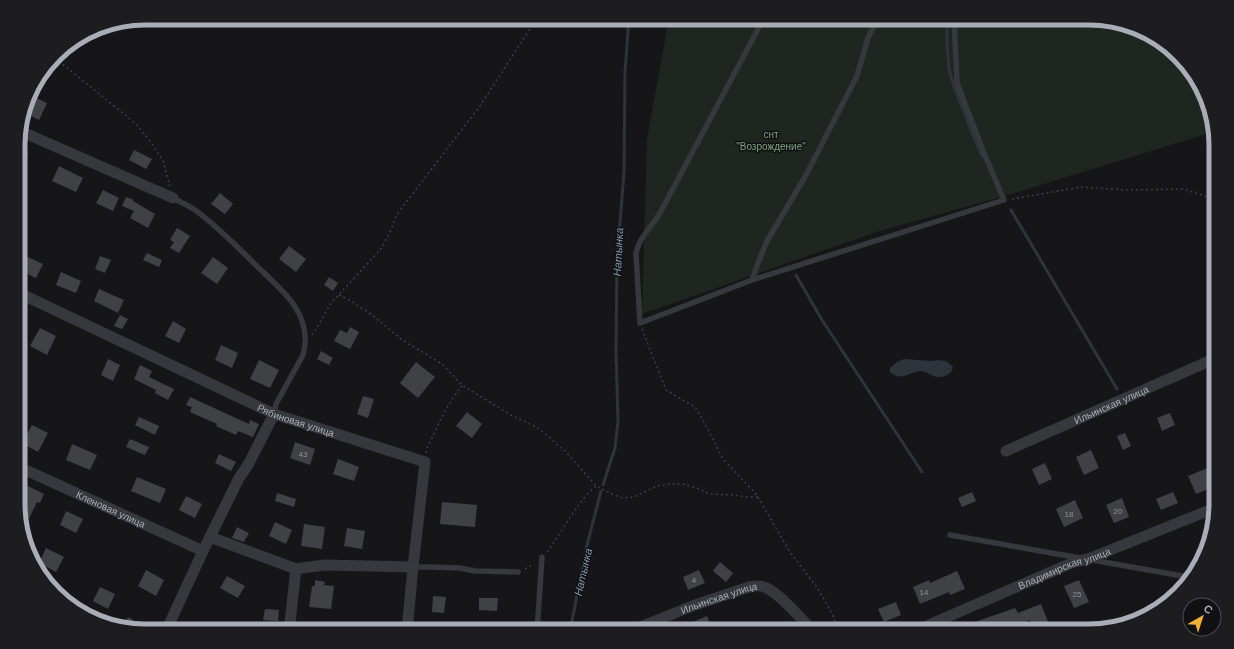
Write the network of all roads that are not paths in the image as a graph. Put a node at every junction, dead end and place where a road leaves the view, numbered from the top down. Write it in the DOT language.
graph roads {
  1 [pos="760,25"];
  2 [pos="874,25"];
  3 [pos="954,25"];
  4 [pos="25,133"];
  5 [pos="173,198"];
  6 [pos="752,280"];
  7 [pos="25,295"];
  8 [pos="1209,361"];
  9 [pos="274,414"];
  10 [pos="1006,451"];
  11 [pos="25,470"];
  12 [pos="1209,511"];
  13 [pos="950,535"];
  14 [pos="210,537"];
  15 [pos="203,551"];
  16 [pos="542,557"];
  17 [pos="1088,559"];
  18 [pos="413,567"];
  19 [pos="296,569"];
  20 [pos="518,572"];
  21 [pos="1185,576"];
  22 [pos="169,624"];
  23 [pos="290,624"];
  24 [pos="408,624"];
  25 [pos="537,624"];
  26 [pos="648,624"];
  27 [pos="806,624"];
  28 [pos="931,624"];
  1 -- 6 [label="lane"];
  2 -- 6 [label="lane"];
  3 -- 6 [label="lane"];
  4 -- 5 [label="street"];
  5 -- 9 [label="lane"];
  7 -- 9 [label="street, Рябиновая улица"];
  8 -- 10 [label="street, Ильинская улица"];
  9 -- 14 [label="street"];
  9 -- 18 [label="street, Рябиновая улица"];
  11 -- 15 [label="street, Кленовая улица"];
  12 -- 17 [label="street, Владимирская улица"];
  13 -- 17 [label="lane"];
  14 -- 15 [label="street"];
  14 -- 19 [label="street"];
  15 -- 22 [label="street"];
  16 -- 25 [label="lane"];
  17 -- 21 [label="lane"];
  17 -- 28 [label="street, Владимирская улица"];
  18 -- 19 [label="street"];
  18 -- 20 [label="lane"];
  18 -- 24 [label="street"];
  19 -- 23 [label="street"];
  26 -- 27 [label="street, Ильинская улица"];
}
